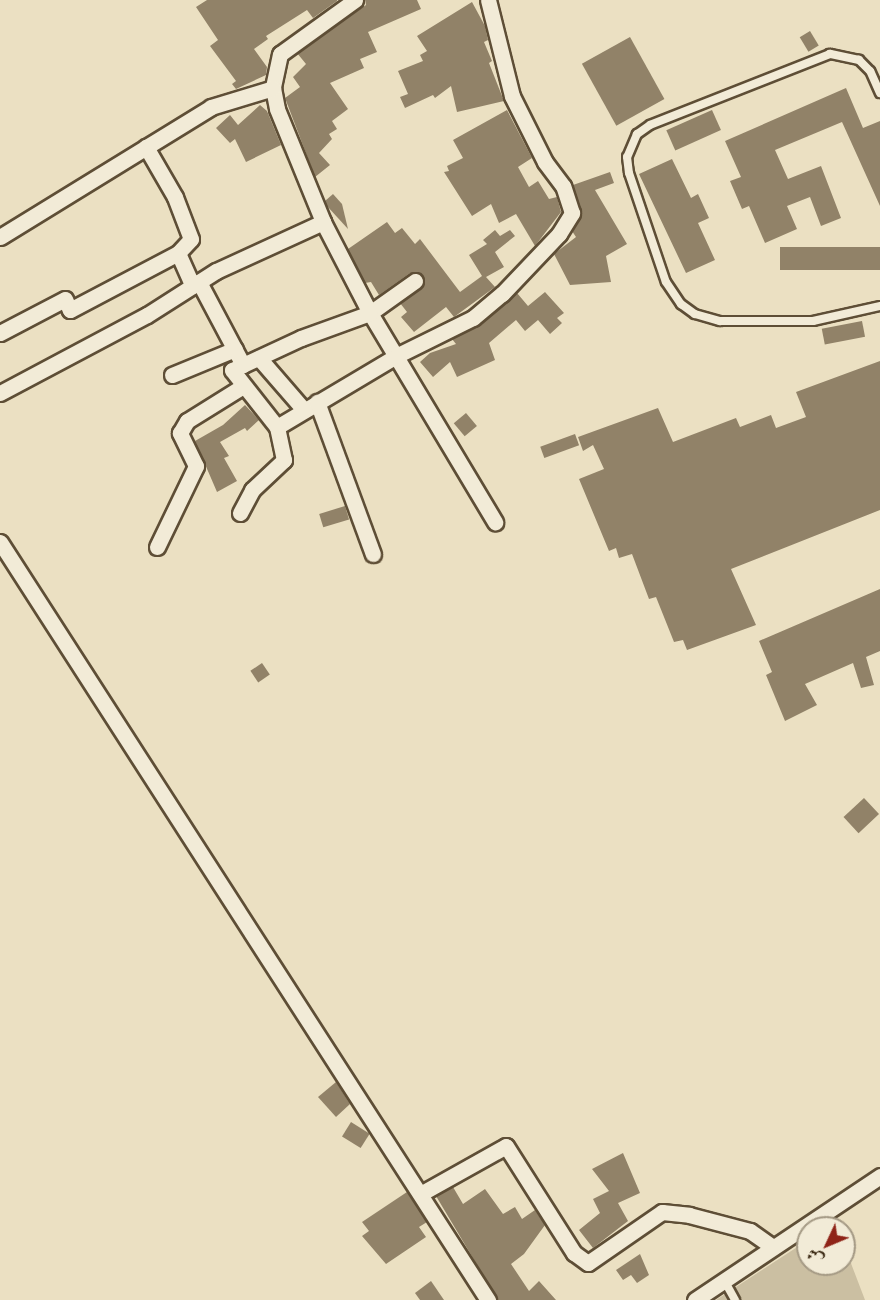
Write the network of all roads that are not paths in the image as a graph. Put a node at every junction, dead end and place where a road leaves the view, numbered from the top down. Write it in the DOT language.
graph roads {
  1 [pos="355,0"];
  2 [pos="488,0"];
  3 [pos="273,88"];
  4 [pos="880,93"];
  5 [pos="146,147"];
  6 [pos="323,222"];
  7 [pos="0,237"];
  8 [pos="178,253"];
  9 [pos="415,280"];
  10 [pos="196,284"];
  11 [pos="880,306"];
  12 [pos="370,313"];
  13 [pos="0,333"];
  14 [pos="235,349"];
  15 [pos="396,356"];
  16 [pos="259,358"];
  17 [pos="243,365"];
  18 [pos="172,375"];
  19 [pos="243,386"];
  20 [pos="0,393"];
  21 [pos="310,406"];
  22 [pos="277,427"];
  23 [pos="240,513"];
  24 [pos="495,522"];
  25 [pos="0,542"];
  26 [pos="157,547"];
  27 [pos="373,554"];
  28 [pos="880,1176"];
  29 [pos="422,1193"];
  30 [pos="773,1247"];
  31 [pos="724,1280"];
  32 [pos="488,1300"];
  33 [pos="696,1300"];
  34 [pos="735,1300"];
  1 -- 3 [label="street"];
  2 -- 15 [label="street"];
  3 -- 5 [label="street"];
  3 -- 6 [label="street"];
  4 -- 11 [label="lane"];
  5 -- 7 [label="street"];
  5 -- 8 [label="street"];
  6 -- 10 [label="street"];
  6 -- 12 [label="street"];
  8 -- 10 [label="street"];
  8 -- 13 [label="street"];
  9 -- 12 [label="street"];
  10 -- 14 [label="street"];
  10 -- 20 [label="street"];
  12 -- 15 [label="street"];
  12 -- 16 [label="street"];
  14 -- 17 [label="street"];
  14 -- 18 [label="street"];
  15 -- 21 [label="street"];
  15 -- 24 [label="street"];
  16 -- 17 [label="street"];
  16 -- 21 [label="street"];
  17 -- 19 [label="street"];
  19 -- 22 [label="street"];
  19 -- 26 [label="street"];
  21 -- 22 [label="street"];
  21 -- 27 [label="street"];
  22 -- 23 [label="street"];
  25 -- 29 [label="street"];
  28 -- 30 [label="street"];
  29 -- 30 [label="street"];
  29 -- 32 [label="street"];
  30 -- 31 [label="street"];
  31 -- 33 [label="street"];
  31 -- 34 [label="lane"];
}
